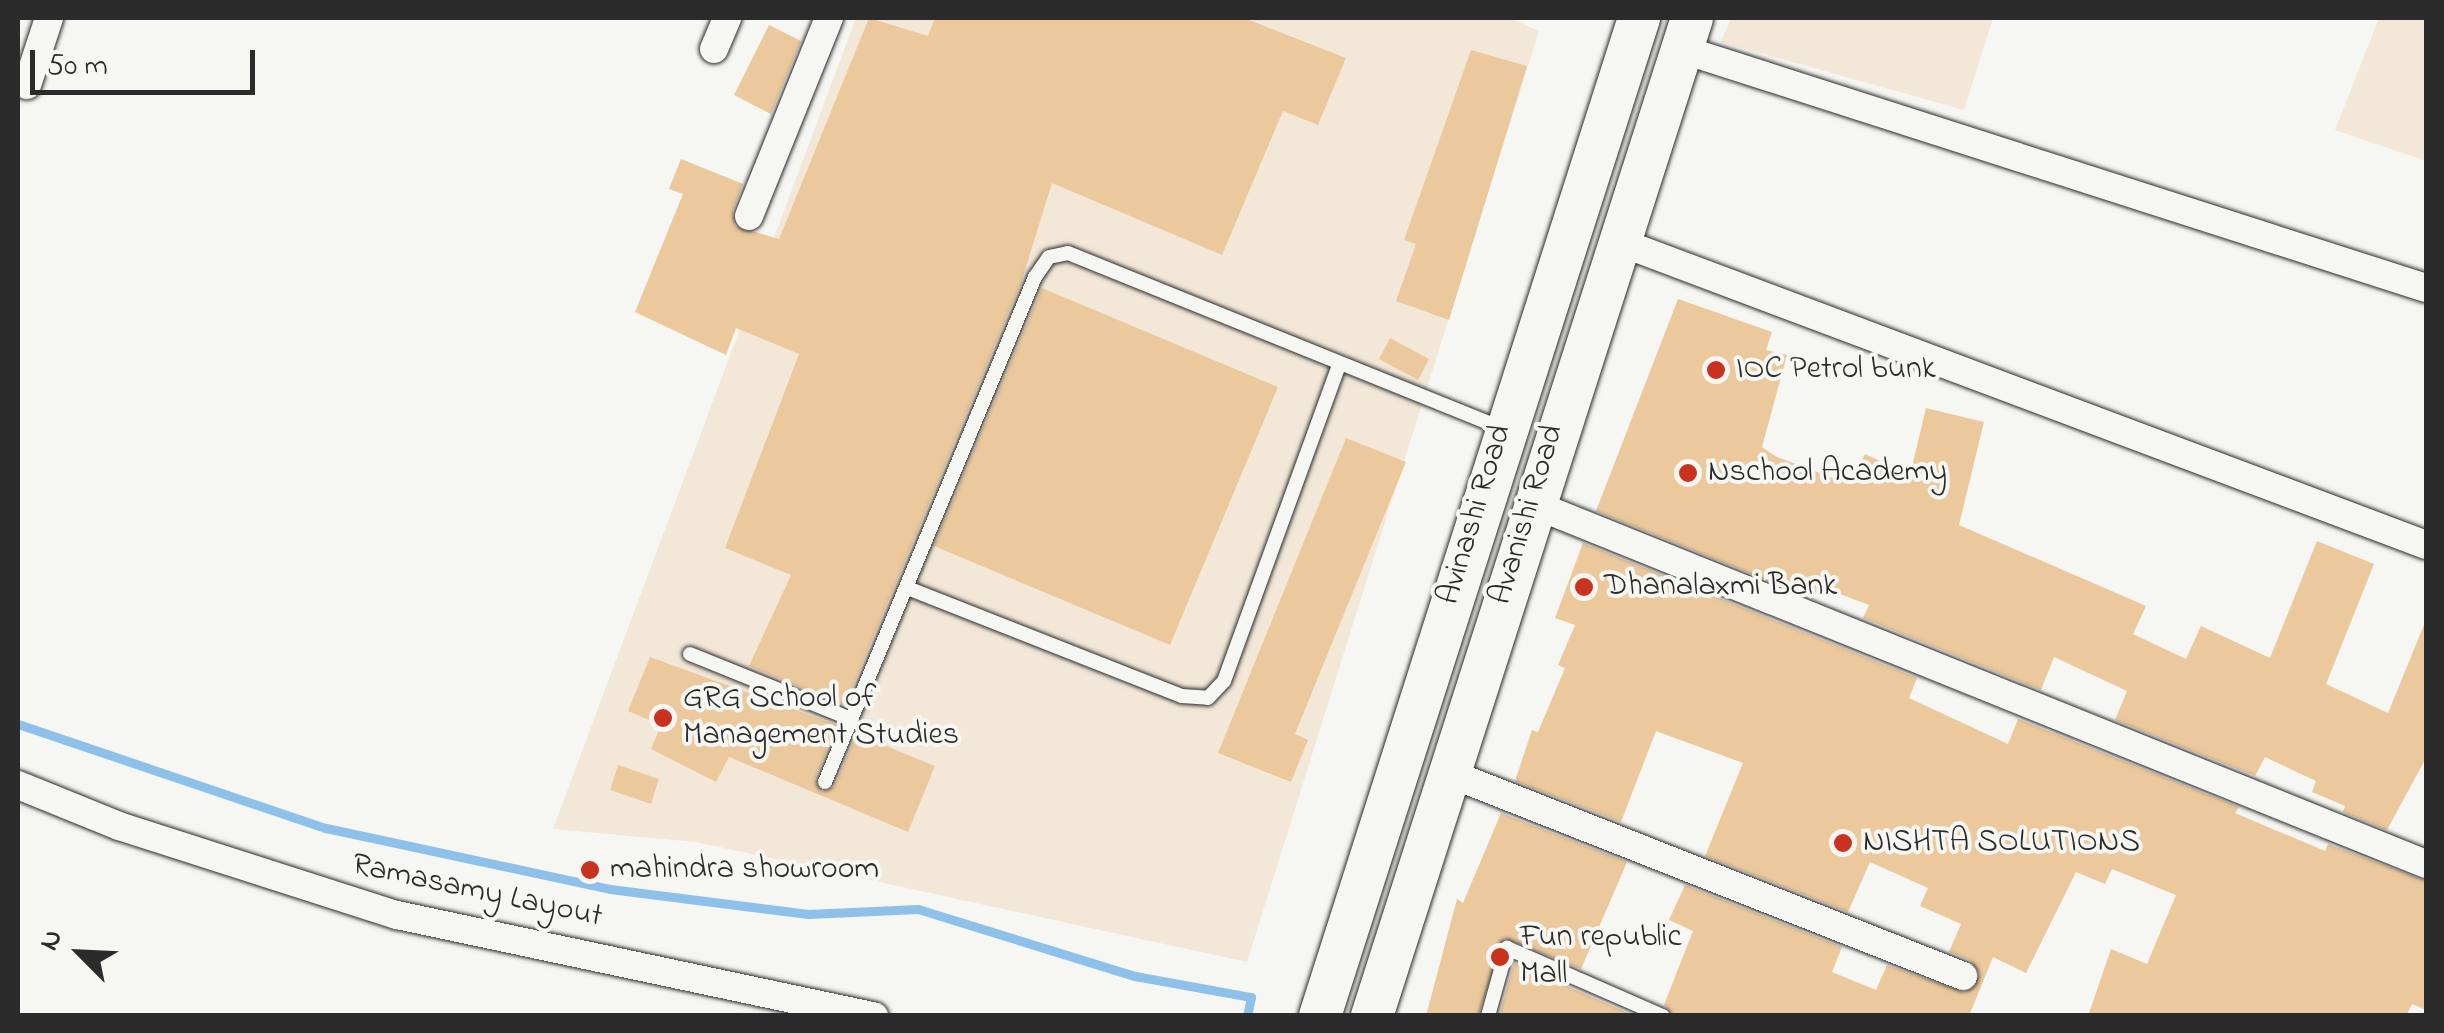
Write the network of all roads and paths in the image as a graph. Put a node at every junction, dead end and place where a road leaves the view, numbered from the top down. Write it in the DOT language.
graph roads {
  1 [pos="49,18"];
  2 [pos="728,18"];
  3 [pos="829,18"];
  4 [pos="1639,18"];
  5 [pos="1686,33"];
  6 [pos="714,49"];
  7 [pos="27,86"];
  8 [pos="749,216"];
  9 [pos="1617,241"];
  10 [pos="2426,288"];
  11 [pos="1340,363"];
  12 [pos="1503,428"];
  13 [pos="1533,504"];
  14 [pos="2426,546"];
  15 [pos="910,589"];
  16 [pos="690,654"];
  17 [pos="851,719"];
  18 [pos="1446,772"];
  19 [pos="825,782"];
  20 [pos="18,785"];
  21 [pos="2426,864"];
  22 [pos="1963,976"];
  23 [pos="874,1016"];
  24 [pos="1320,1016"];
  25 [pos="1372,1016"];
  26 [pos="1488,1016"];
  27 [pos="1663,1016"];
  1 -- 7 [label="street"];
  2 -- 6 [label="street"];
  3 -- 8 [label="street"];
  4 -- 12 [label="main road, Avinashi Road"];
  5 -- 9 [label="main road, Avanishi Road"];
  5 -- 10 [label="street"];
  9 -- 13 [label="main road, Avanishi Road"];
  9 -- 14 [label="street"];
  11 -- 12 [label="lane"];
  11 -- 15 [label="lane"];
  11 -- 15 [label="lane"];
  12 -- 24 [label="main road, Avinashi Road"];
  13 -- 18 [label="main road, Avanishi Road"];
  13 -- 21 [label="street"];
  15 -- 17 [label="lane"];
  16 -- 17 [label="lane"];
  17 -- 19 [label="lane"];
  18 -- 22 [label="street"];
  18 -- 25 [label="main road, Avanishi Road"];
  20 -- 23 [label="street, Ramasamy Layout"];
  26 -- 27 [label="lane"];
}
